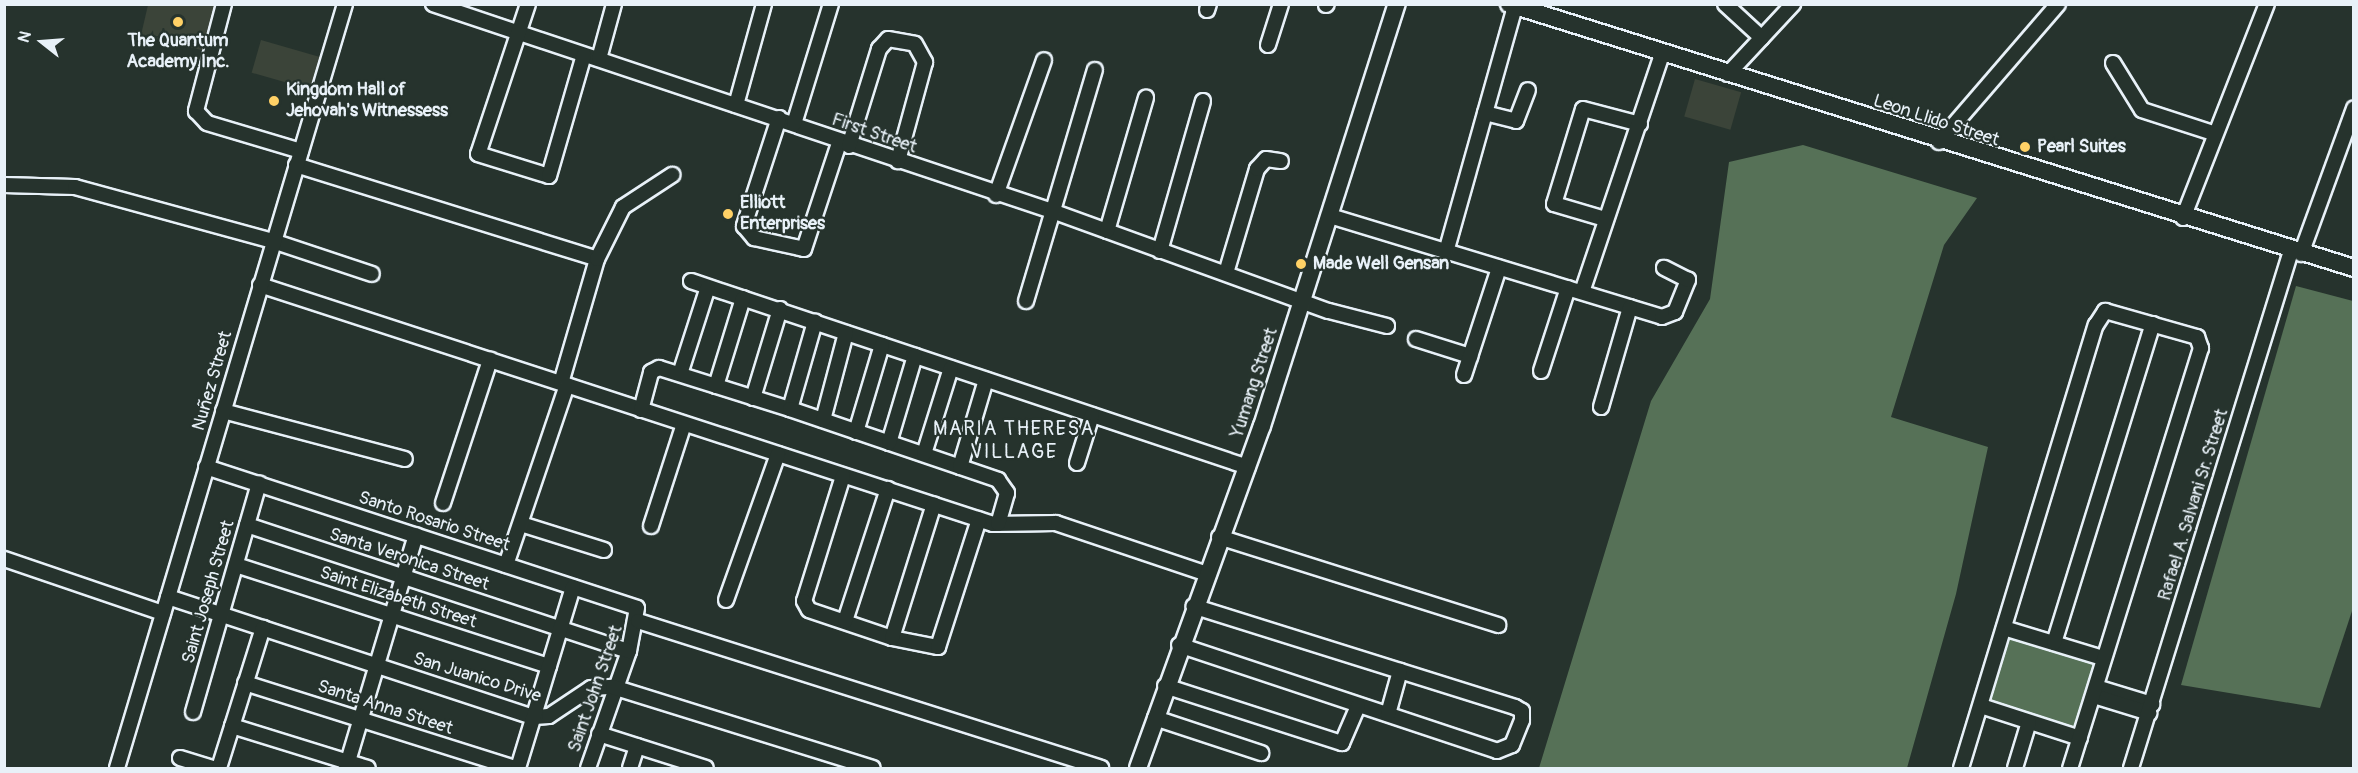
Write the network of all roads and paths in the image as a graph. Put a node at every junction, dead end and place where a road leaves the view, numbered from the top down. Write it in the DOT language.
graph roads {
  1 [pos="224,4"];
  2 [pos="345,4"];
  3 [pos="433,4"];
  4 [pos="528,4"];
  5 [pos="614,4"];
  6 [pos="764,4"];
  7 [pos="831,4"];
  8 [pos="1281,4"];
  9 [pos="1397,4"];
  10 [pos="1725,4"];
  11 [pos="1793,4"];
  12 [pos="2058,4"];
  13 [pos="2267,4"];
  14 [pos="1512,5"];
  15 [pos="520,35"];
  16 [pos="1762,38"];
  17 [pos="1268,45"];
  18 [pos="1662,54"];
  19 [pos="584,55"];
  20 [pos="599,59"];
  21 [pos="1044,60"];
  22 [pos="2114,63"];
  23 [pos="1095,70"];
  24 [pos="1728,74"];
  25 [pos="1528,90"];
  26 [pos="1146,98"];
  27 [pos="1203,101"];
  28 [pos="736,105"];
  29 [pos="2354,108"];
  30 [pos="1485,113"];
  31 [pos="778,118"];
  32 [pos="794,124"];
  33 [pos="1640,124"];
  34 [pos="2213,133"];
  35 [pos="1939,142"];
  36 [pos="844,145"];
  37 [pos="301,151"];
  38 [pos="898,161"];
  39 [pos="1281,161"];
  40 [pos="296,165"];
  41 [pos="672,176"];
  42 [pos="4,185"];
  43 [pos="996,195"];
  44 [pos="1052,211"];
  45 [pos="1330,216"];
  46 [pos="1605,219"];
  47 [pos="2183,219"];
  48 [pos="1107,231"];
  49 [pos="273,241"];
  50 [pos="1160,251"];
  51 [pos="1446,252"];
  52 [pos="2296,253"];
  53 [pos="597,259"];
  54 [pos="1499,267"];
  55 [pos="1664,268"];
  56 [pos="2354,268"];
  57 [pos="1226,273"];
  58 [pos="372,274"];
  59 [pos="692,281"];
  60 [pos="260,285"];
  61 [pos="708,287"];
  62 [pos="1568,288"];
  63 [pos="1582,292"];
  64 [pos="743,298"];
  65 [pos="1026,301"];
  66 [pos="1303,301"];
  67 [pos="1630,307"];
  68 [pos="780,309"];
  69 [pos="815,322"];
  70 [pos="2153,324"];
  71 [pos="1387,326"];
  72 [pos="846,333"];
  73 [pos="1416,339"];
  74 [pos="882,345"];
  75 [pos="915,356"];
  76 [pos="1470,356"];
  77 [pos="490,360"];
  78 [pos="951,368"];
  79 [pos="1541,371"];
  80 [pos="680,374"];
  81 [pos="1464,375"];
  82 [pos="986,380"];
  83 [pos="564,384"];
  84 [pos="716,386"];
  85 [pos="753,398"];
  86 [pos="1601,407"];
  87 [pos="790,409"];
  88 [pos="641,410"];
  89 [pos="223,411"];
  90 [pos="1092,415"];
  91 [pos="823,420"];
  92 [pos="684,424"];
  93 [pos="856,432"];
  94 [pos="890,443"];
  95 [pos="777,454"];
  96 [pos="924,454"];
  97 [pos="405,459"];
  98 [pos="1077,463"];
  99 [pos="206,467"];
  100 [pos="960,467"];
  101 [pos="1248,467"];
  102 [pos="843,476"];
  103 [pos="259,483"];
  104 [pos="888,489"];
  105 [pos="443,503"];
  106 [pos="934,504"];
  107 [pos="979,519"];
  108 [pos="520,524"];
  109 [pos="998,524"];
  110 [pos="247,525"];
  111 [pos="651,526"];
  112 [pos="416,535"];
  113 [pos="1219,537"];
  114 [pos="603,550"];
  115 [pos="4,559"];
  116 [pos="236,565"];
  117 [pos="506,565"];
  118 [pos="1205,573"];
  119 [pos="403,578"];
  120 [pos="573,587"];
  121 [pos="168,597"];
  122 [pos="726,600"];
  123 [pos="1193,606"];
  124 [pos="163,613"];
  125 [pos="221,614"];
  126 [pos="392,615"];
  127 [pos="638,621"];
  128 [pos="845,621"];
  129 [pos="1498,625"];
  130 [pos="2004,627"];
  131 [pos="263,628"];
  132 [pos="561,629"];
  133 [pos="892,638"];
  134 [pos="2054,643"];
  135 [pos="1179,645"];
  136 [pos="629,651"];
  137 [pos="2103,658"];
  138 [pos="377,665"];
  139 [pos="549,666"];
  140 [pos="1400,671"];
  141 [pos="245,683"];
  142 [pos="1165,686"];
  143 [pos="614,687"];
  144 [pos="2095,692"];
  145 [pos="1358,706"];
  146 [pos="1981,706"];
  147 [pos="2150,708"];
  148 [pos="193,711"];
  149 [pos="1388,714"];
  150 [pos="534,717"];
  151 [pos="1155,718"];
  152 [pos="361,719"];
  153 [pos="2029,722"];
  154 [pos="232,726"];
  155 [pos="599,734"];
  156 [pos="2080,738"];
  157 [pos="637,746"];
  158 [pos="1262,753"];
  159 [pos="180,758"];
  160 [pos="673,763"];
  161 [pos="836,763"];
  162 [pos="347,765"];
  163 [pos="117,768"];
  164 [pos="213,768"];
  165 [pos="219,768"];
  166 [pos="368,768"];
  167 [pos="516,768"];
  168 [pos="588,768"];
  169 [pos="630,768"];
  170 [pos="706,768"];
  171 [pos="873,768"];
  172 [pos="1101,768"];
  173 [pos="1138,768"];
  174 [pos="1961,768"];
  175 [pos="2015,768"];
  176 [pos="2070,768"];
  177 [pos="2132,768"];
  1 -- 37 [label="street"];
  2 -- 37 [label="street, Nuñez Street"];
  3 -- 15 [label="street, First Street"];
  4 -- 15 [label="street"];
  5 -- 20 [label="street"];
  6 -- 28 [label="street"];
  7 -- 32 [label="street"];
  8 -- 17 [label="street"];
  9 -- 45 [label="main road, Yumang Street"];
  10 -- 16 [label="street"];
  11 -- 16 [label="street"];
  12 -- 35 [label="street"];
  13 -- 34 [label="street"];
  14 -- 18 [label="main road, Leon Llido Street"];
  14 -- 30 [label="street"];
  15 -- 19 [label="street, First Street"];
  15 -- 19 [label="street"];
  16 -- 24 [label="street"];
  18 -- 24 [label="main road, Leon Llido Street"];
  18 -- 33 [label="street"];
  19 -- 20 [label="street, First Street"];
  20 -- 28 [label="street, First Street"];
  21 -- 43 [label="street"];
  22 -- 34 [label="street"];
  23 -- 44 [label="street"];
  24 -- 35 [label="main road, Leon Llido Street"];
  25 -- 30 [label="street"];
  26 -- 48 [label="street"];
  27 -- 50 [label="street"];
  28 -- 31 [label="street, First Street"];
  29 -- 52 [label="street, Rafael A. Salvani Sr. Street"];
  30 -- 51 [label="street"];
  31 -- 32 [label="street, First Street"];
  31 -- 36 [label="street"];
  32 -- 36 [label="street, First Street"];
  33 -- 46 [label="street"];
  33 -- 46 [label="street"];
  34 -- 47 [label="street"];
  35 -- 47 [label="main road, Leon Llido Street"];
  36 -- 38 [label="street, First Street"];
  36 -- 38 [label="street"];
  37 -- 40 [label="street, Nuñez Street"];
  38 -- 43 [label="street, First Street"];
  39 -- 57 [label="street"];
  40 -- 49 [label="street, Nuñez Street"];
  40 -- 53 [label="street"];
  41 -- 53 [label="street"];
  42 -- 49 [label="street"];
  43 -- 44 [label="street, First Street"];
  44 -- 48 [label="street, First Street"];
  44 -- 65 [label="street"];
  45 -- 51 [label="street"];
  45 -- 66 [label="main road, Yumang Street"];
  46 -- 63 [label="street"];
  47 -- 52 [label="main road, Leon Llido Street"];
  48 -- 50 [label="street, First Street"];
  49 -- 58 [label="street"];
  49 -- 60 [label="street, Nuñez Street"];
  50 -- 57 [label="street, First Street"];
  51 -- 54 [label="street"];
  52 -- 56 [label="main road, Leon Llido Street"];
  52 -- 147 [label="street, Rafael A. Salvani Sr. Street"];
  53 -- 83 [label="street"];
  54 -- 62 [label="street"];
  54 -- 76 [label="street"];
  55 -- 67 [label="street"];
  57 -- 66 [label="street, First Street"];
  59 -- 61 [label="street"];
  60 -- 77 [label="street"];
  60 -- 89 [label="street, Nuñez Street"];
  61 -- 64 [label="street"];
  61 -- 80 [label="street"];
  62 -- 63 [label="street"];
  62 -- 79 [label="street"];
  63 -- 67 [label="street"];
  64 -- 68 [label="street"];
  64 -- 84 [label="street"];
  66 -- 71 [label="street, First Street"];
  66 -- 101 [label="main road, Yumang Street"];
  67 -- 86 [label="street"];
  68 -- 69 [label="street"];
  68 -- 85 [label="street"];
  69 -- 72 [label="street"];
  69 -- 87 [label="street"];
  70 -- 130 [label="street"];
  70 -- 134 [label="street"];
  70 -- 137 [label="street"];
  72 -- 74 [label="street"];
  72 -- 91 [label="street"];
  73 -- 76 [label="street"];
  74 -- 75 [label="street"];
  74 -- 93 [label="street"];
  75 -- 78 [label="street"];
  75 -- 94 [label="street"];
  76 -- 81 [label="street"];
  77 -- 83 [label="street"];
  77 -- 105 [label="street"];
  78 -- 82 [label="street"];
  78 -- 96 [label="street"];
  80 -- 84 [label="street"];
  80 -- 88 [label="street"];
  82 -- 90 [label="street"];
  82 -- 100 [label="street"];
  83 -- 88 [label="street"];
  83 -- 108 [label="street"];
  84 -- 85 [label="street"];
  85 -- 87 [label="street"];
  87 -- 91 [label="street"];
  88 -- 92 [label="street"];
  89 -- 97 [label="street"];
  89 -- 99 [label="street, Nuñez Street"];
  90 -- 98 [label="street"];
  90 -- 101 [label="street"];
  91 -- 93 [label="street"];
  92 -- 95 [label="street"];
  92 -- 111 [label="street"];
  93 -- 94 [label="street"];
  94 -- 96 [label="street"];
  95 -- 102 [label="street"];
  95 -- 122 [label="street"];
  96 -- 100 [label="street"];
  99 -- 103 [label="street, Santo Rosario Street"];
  99 -- 121 [label="street, Nuñez Street"];
  100 -- 109 [label="street"];
  101 -- 113 [label="main road, Yumang Street"];
  102 -- 104 [label="street"];
  102 -- 128 [label="street"];
  103 -- 110 [label="street, Saint Joseph Street"];
  103 -- 112 [label="street, Santo Rosario Street"];
  104 -- 106 [label="street"];
  104 -- 128 [label="street"];
  106 -- 107 [label="street"];
  106 -- 133 [label="street"];
  107 -- 109 [label="street"];
  107 -- 133 [label="street"];
  108 -- 114 [label="street"];
  108 -- 117 [label="street"];
  109 -- 118 [label="street"];
  110 -- 116 [label="street, Saint Joseph Street"];
  110 -- 119 [label="street, Santa Veronica Street"];
  112 -- 117 [label="street, Santo Rosario Street"];
  112 -- 119 [label="street"];
  113 -- 118 [label="main road, Yumang Street"];
  113 -- 129 [label="street"];
  115 -- 124 [label="street"];
  116 -- 125 [label="street, Saint Joseph Street"];
  116 -- 126 [label="street, Saint Elizabeth Street"];
  117 -- 120 [label="street, Santo Rosario Street"];
  118 -- 123 [label="main road, Yumang Street"];
  119 -- 126 [label="street"];
  119 -- 132 [label="street, Santa Veronica Street"];
  120 -- 127 [label="street, Santo Rosario Street"];
  120 -- 132 [label="street"];
  121 -- 124 [label="street, Nuñez Street"];
  121 -- 125 [label="street, San Juanico Drive"];
  123 -- 135 [label="main road, Yumang Street"];
  123 -- 140 [label="street"];
  124 -- 163 [label="street, Nuñez Street"];
  125 -- 131 [label="street, San Juanico Drive"];
  125 -- 148 [label="street, Saint Joseph Street"];
  126 -- 138 [label="street"];
  126 -- 139 [label="street, Saint Elizabeth Street"];
  127 -- 136 [label="street, Saint John Street"];
  127 -- 172 [label="street"];
  128 -- 133 [label="street"];
  130 -- 134 [label="street"];
  130 -- 146 [label="street"];
  131 -- 138 [label="street, San Juanico Drive"];
  131 -- 141 [label="street"];
  132 -- 136 [label="street, Santa Veronica Street"];
  132 -- 139 [label="street"];
  134 -- 137 [label="street"];
  135 -- 142 [label="main road, Yumang Street"];
  135 -- 145 [label="street"];
  136 -- 143 [label="street, Saint John Street"];
  137 -- 144 [label="street"];
  138 -- 150 [label="street, San Juanico Drive"];
  138 -- 152 [label="street"];
  139 -- 150 [label="street"];
  140 -- 149 [label="street"];
  140 -- 149 [label="street"];
  141 -- 152 [label="street, Santa Anna Street"];
  141 -- 154 [label="street"];
  142 -- 145 [label="street"];
  142 -- 151 [label="main road, Yumang Street"];
  143 -- 150 [label="street, San Juanico Drive"];
  143 -- 155 [label="street, Saint John Street"];
  143 -- 161 [label="street, San Juanico Drive"];
  144 -- 147 [label="street"];
  144 -- 156 [label="street"];
  145 -- 149 [label="street"];
  146 -- 153 [label="street"];
  146 -- 174 [label="street"];
  147 -- 177 [label="street, Rafael A. Salvani Sr. Street"];
  150 -- 167 [label="street"];
  151 -- 158 [label="street"];
  151 -- 173 [label="main road, Yumang Street"];
  152 -- 162 [label="street"];
  152 -- 167 [label="street, Santa Anna Street"];
  153 -- 156 [label="street"];
  153 -- 175 [label="street"];
  154 -- 162 [label="street"];
  154 -- 165 [label="street"];
  155 -- 157 [label="street"];
  155 -- 168 [label="street, Saint John Street"];
  156 -- 176 [label="street"];
  157 -- 160 [label="street"];
  157 -- 169 [label="street"];
  159 -- 164 [label="street"];
  160 -- 170 [label="street"];
  161 -- 171 [label="street, San Juanico Drive"];
  162 -- 166 [label="street"];
}
